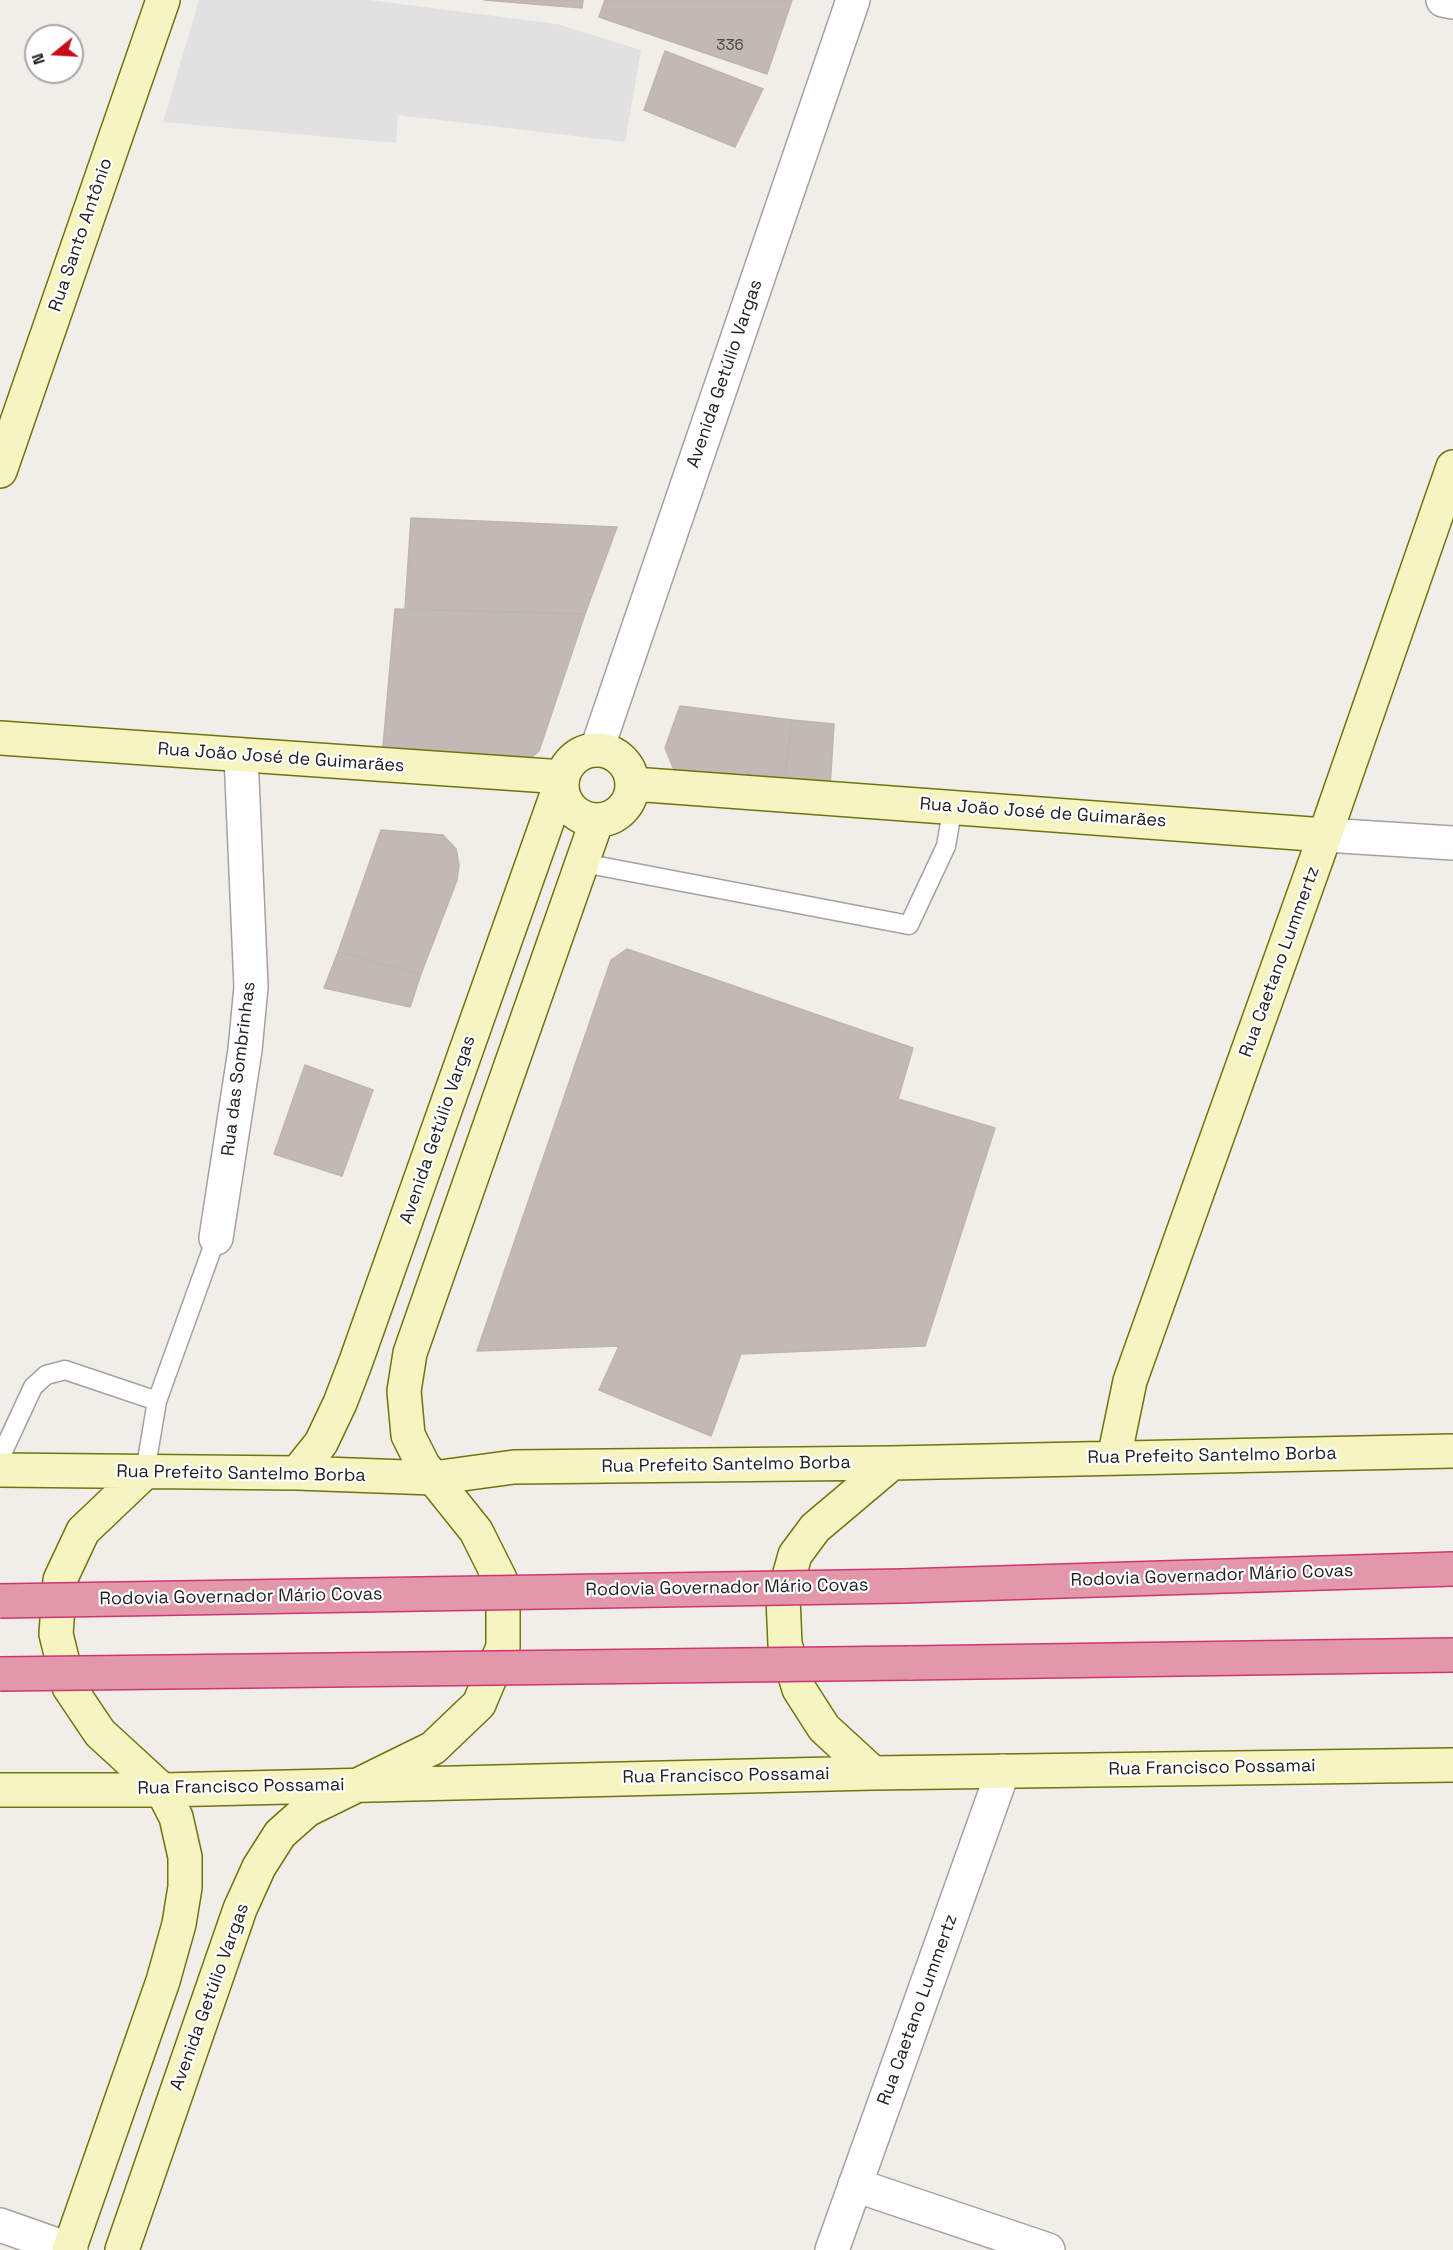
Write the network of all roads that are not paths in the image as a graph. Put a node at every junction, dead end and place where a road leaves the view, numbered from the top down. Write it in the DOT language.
graph roads {
  1 [pos="163,0"];
  2 [pos="853,0"];
  3 [pos="1443,0"];
  4 [pos="1453,2"];
  5 [pos="1453,467"];
  6 [pos="0,471"];
  7 [pos="0,738"];
  8 [pos="597,749"];
  9 [pos="241,755"];
  10 [pos="563,777"];
  11 [pos="633,784"];
  12 [pos="953,806"];
  13 [pos="597,820"];
  14 [pos="1325,835"];
  15 [pos="1453,843"];
  16 [pos="583,863"];
  17 [pos="216,1238"];
  18 [pos="157,1401"];
  19 [pos="1453,1451"];
  20 [pos="0,1458"];
  21 [pos="1114,1458"];
  22 [pos="892,1464"];
  23 [pos="0,1470"];
  24 [pos="145,1472"];
  25 [pos="297,1473"];
  26 [pos="433,1478"];
  27 [pos="1453,1569"];
  28 [pos="0,1600"];
  29 [pos="1453,1655"];
  30 [pos="0,1674"];
  31 [pos="1453,1765"];
  32 [pos="1003,1771"];
  33 [pos="873,1773"];
  34 [pos="355,1785"];
  35 [pos="0,1790"];
  36 [pos="162,1790"];
  37 [pos="855,2185"];
  38 [pos="0,2225"];
  39 [pos="70,2250"];
  40 [pos="122,2250"];
  41 [pos="832,2250"];
  42 [pos="1048,2250"];
  1 -- 6 [label="main road, Rua Santo Antônio"];
  2 -- 8 [label="street, Avenida Getúlio Vargas"];
  3 -- 4 [label="street"];
  5 -- 14 [label="main road, Rua Caetano Lummertz"];
  7 -- 9 [label="main road, Rua João José de Guimarães"];
  8 -- 10 [label="main road"];
  8 -- 11 [label="main road"];
  9 -- 10 [label="main road, Rua João José de Guimarães"];
  9 -- 17 [label="street, Rua das Sombrinhas"];
  10 -- 13 [label="main road"];
  10 -- 25 [label="main road, Avenida Getúlio Vargas"];
  11 -- 12 [label="main road, Rua João José de Guimarães"];
  11 -- 13 [label="main road"];
  12 -- 14 [label="main road, Rua João José de Guimarães"];
  12 -- 16 [label="lane"];
  13 -- 16 [label="main road"];
  14 -- 15 [label="street, Rua João José de Guimarães"];
  14 -- 21 [label="main road, Rua Caetano Lummertz"];
  16 -- 26 [label="main road"];
  17 -- 18 [label="lane"];
  18 -- 20 [label="lane"];
  18 -- 24 [label="lane"];
  19 -- 21 [label="main road, Rua Prefeito Santelmo Borba"];
  21 -- 22 [label="main road, Rua Prefeito Santelmo Borba"];
  22 -- 26 [label="main road, Rua Prefeito Santelmo Borba"];
  22 -- 33 [label="main road"];
  23 -- 24 [label="main road, Rua Prefeito Santelmo Borba"];
  24 -- 25 [label="main road, Rua Prefeito Santelmo Borba"];
  24 -- 36 [label="main road"];
  25 -- 26 [label="main road, Rua Prefeito Santelmo Borba"];
  26 -- 34 [label="main road, Avenida Getúlio Vargas"];
  27 -- 28 [label="highway, Rodovia Governador Mário Covas, bridge"];
  29 -- 30 [label="highway, bridge"];
  31 -- 32 [label="main road, Rua Francisco Possamai"];
  32 -- 33 [label="main road, Rua Francisco Possamai"];
  32 -- 37 [label="street, Rua Caetano Lummertz"];
  33 -- 34 [label="main road, Rua Francisco Possamai"];
  34 -- 36 [label="main road, Rua Francisco Possamai"];
  34 -- 40 [label="main road, Avenida Getúlio Vargas"];
  35 -- 36 [label="main road, Rua Francisco Possamai"];
  36 -- 39 [label="main road"];
  37 -- 41 [label="street, Rua Caetano Lummertz"];
  37 -- 42 [label="street"];
  38 -- 39 [label="street"];
}
